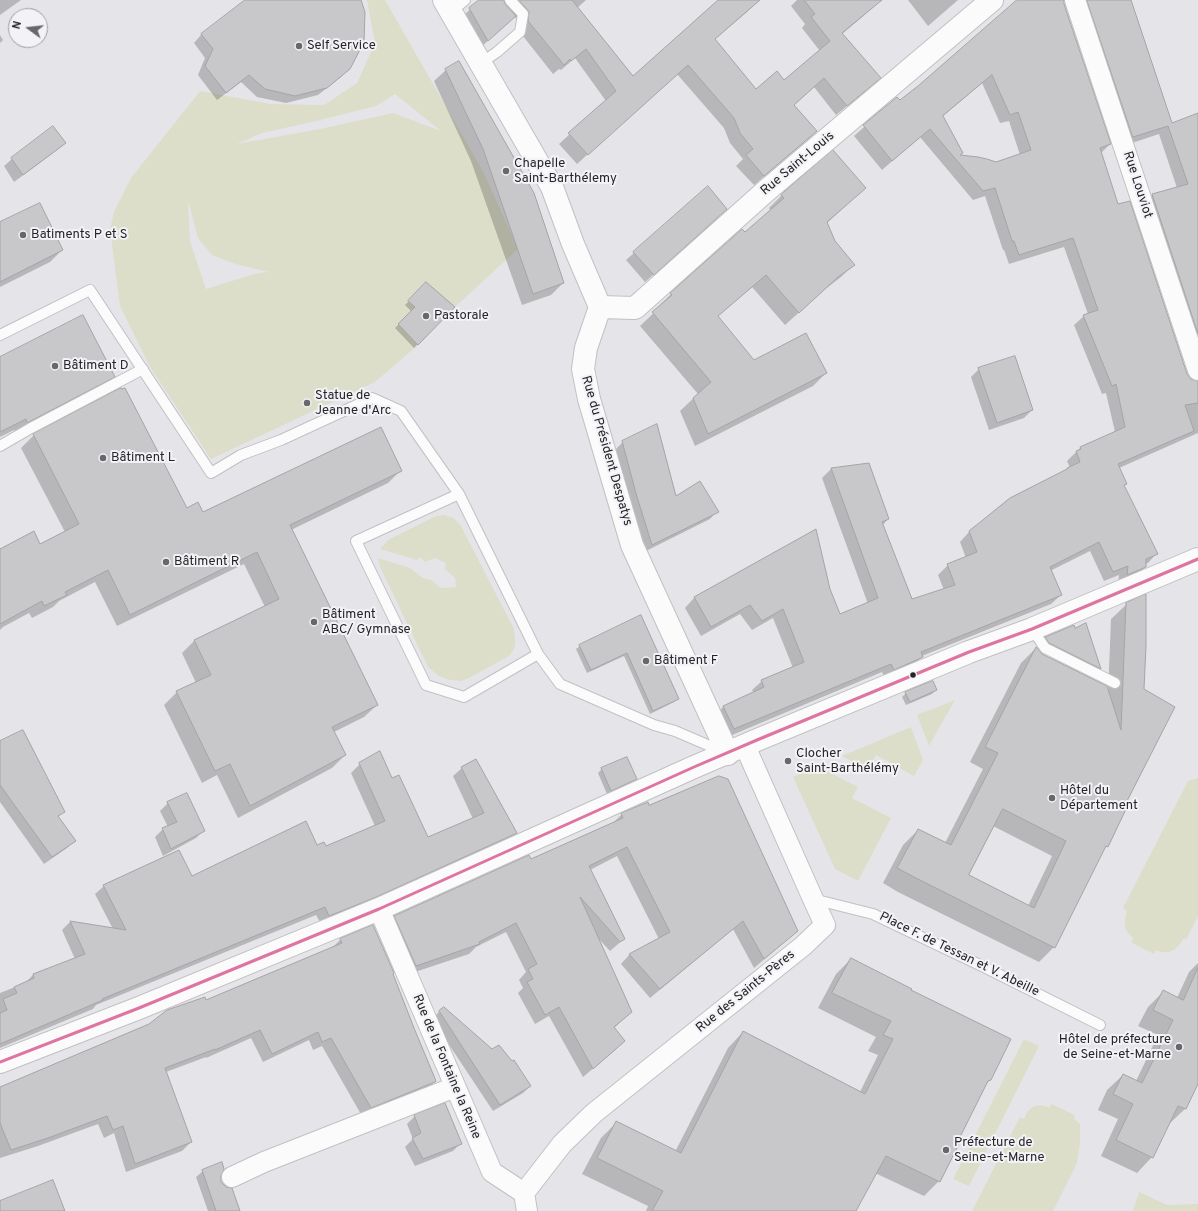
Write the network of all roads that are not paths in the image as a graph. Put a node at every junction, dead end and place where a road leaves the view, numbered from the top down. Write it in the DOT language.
graph roads {
  1 [pos="510,0"];
  2 [pos="992,0"];
  3 [pos="1075,0"];
  4 [pos="454,4"];
  5 [pos="481,63"];
  6 [pos="600,307"];
  7 [pos="0,335"];
  8 [pos="143,370"];
  9 [pos="1198,370"];
  10 [pos="0,446"];
  11 [pos="458,494"];
  12 [pos="1198,559"];
  13 [pos="1032,629"];
  14 [pos="538,654"];
  15 [pos="1115,683"];
  16 [pos="736,750"];
  17 [pos="813,899"];
  18 [pos="379,909"];
  19 [pos="1100,1025"];
  20 [pos="0,1062"];
  21 [pos="455,1087"];
  22 [pos="232,1177"];
  23 [pos="526,1202"];
  1 -- 5 [label="lane"];
  2 -- 6 [label="main road, Rue Saint-Louis"];
  3 -- 9 [label="street, Rue Louviot"];
  4 -- 5 [label="main road"];
  5 -- 6 [label="main road"];
  6 -- 16 [label="main road, Rue du Président Despatys"];
  7 -- 8 [label="lane"];
  8 -- 10 [label="lane"];
  8 -- 11 [label="lane"];
  11 -- 14 [label="lane"];
  11 -- 14 [label="lane"];
  12 -- 13 [label="main road"];
  13 -- 15 [label="lane"];
  13 -- 16 [label="main road"];
  14 -- 16 [label="lane"];
  16 -- 17 [label="street, Rue des Saints-Pères"];
  16 -- 18 [label="main road"];
  17 -- 19 [label="lane, Place F. de Tessan et V. Abeille"];
  17 -- 23 [label="street, Rue des Saints-Pères"];
  18 -- 20 [label="main road"];
  18 -- 21 [label="street, Rue de la Fontaine la Reine"];
  21 -- 22 [label="street"];
  21 -- 23 [label="street, Rue de la Fontaine la Reine"];
}
